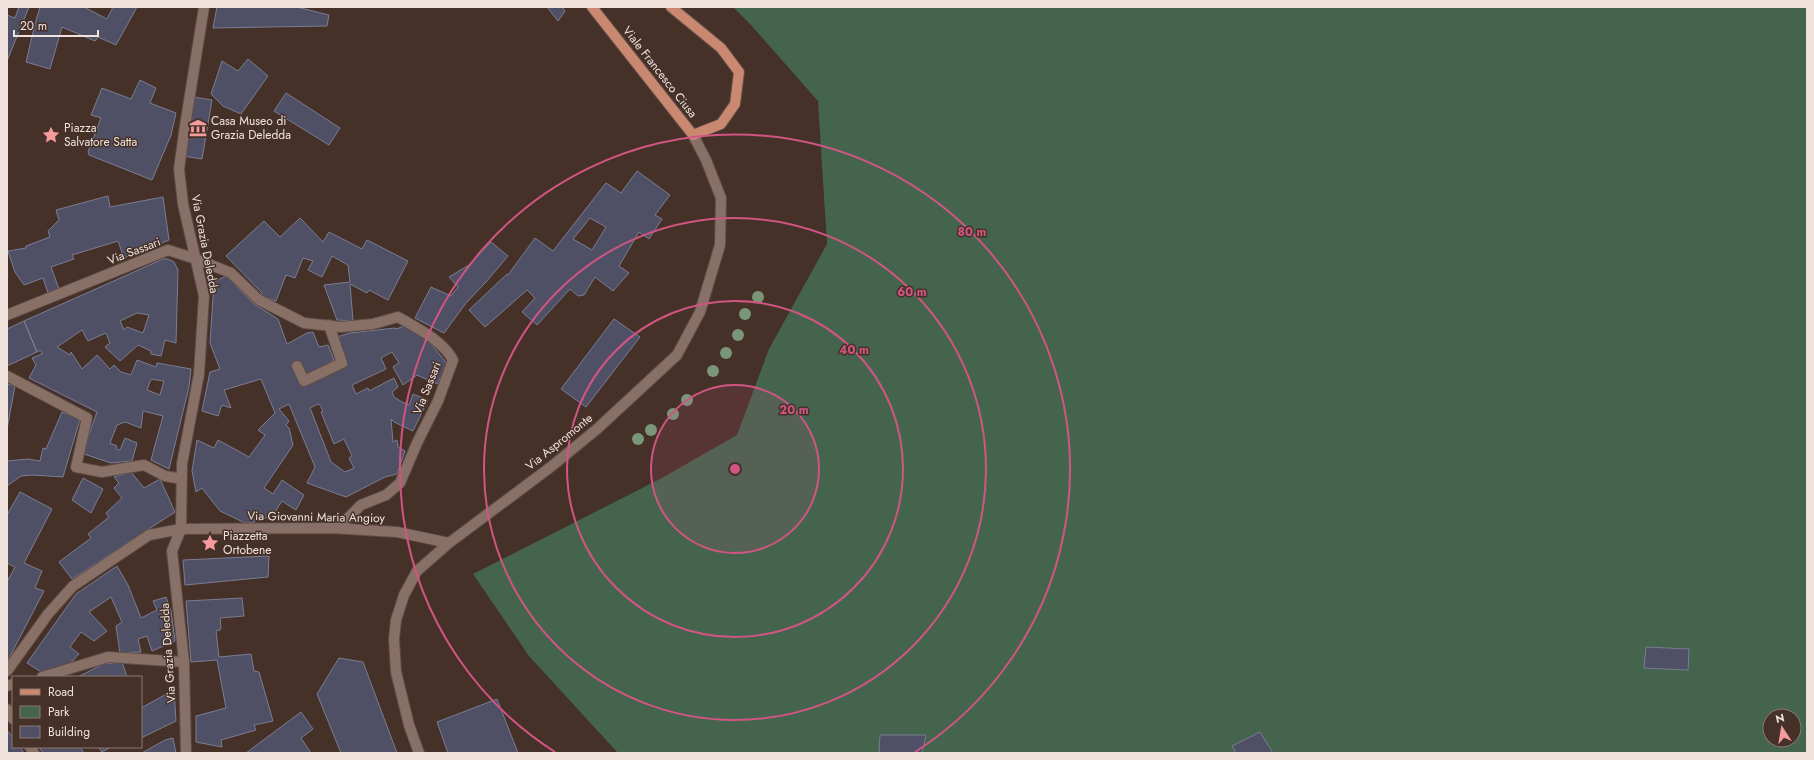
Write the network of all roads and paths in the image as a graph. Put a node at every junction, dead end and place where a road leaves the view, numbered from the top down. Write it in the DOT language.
graph roads {
  1 [pos="204,7"];
  2 [pos="592,7"];
  3 [pos="671,7"];
  4 [pos="693,135"];
  5 [pos="196,258"];
  6 [pos="7,315"];
  7 [pos="329,325"];
  8 [pos="297,366"];
  9 [pos="7,376"];
  10 [pos="182,479"];
  11 [pos="338,528"];
  12 [pos="181,529"];
  13 [pos="449,543"];
  14 [pos="184,662"];
  15 [pos="7,671"];
  16 [pos="45,676"];
  17 [pos="186,753"];
  18 [pos="419,753"];
  1 -- 5 [label="street, Via Grazia Deledda"];
  2 -- 4 [label="main road, Viale Francesco Ciusa"];
  3 -- 4 [label="main road"];
  4 -- 13 [label="street, Via Aspromonte"];
  5 -- 6 [label="street, Via Sassari"];
  5 -- 7 [label="street, Via Sassari"];
  5 -- 10 [label="street, Via Grazia Deledda"];
  7 -- 8 [label="street"];
  7 -- 11 [label="street, Via Sassari"];
  9 -- 10 [label="street"];
  10 -- 12 [label="street, Via Grazia Deledda"];
  11 -- 12 [label="street, Via Giovanni Maria Angioy"];
  11 -- 13 [label="street, Via Giovanni Maria Angioy"];
  12 -- 14 [label="street, Via Grazia Deledda"];
  12 -- 15 [label="street"];
  13 -- 18 [label="street, Via Aspromonte"];
  14 -- 16 [label="street"];
  14 -- 17 [label="street, Via Grazia Deledda"];
}
